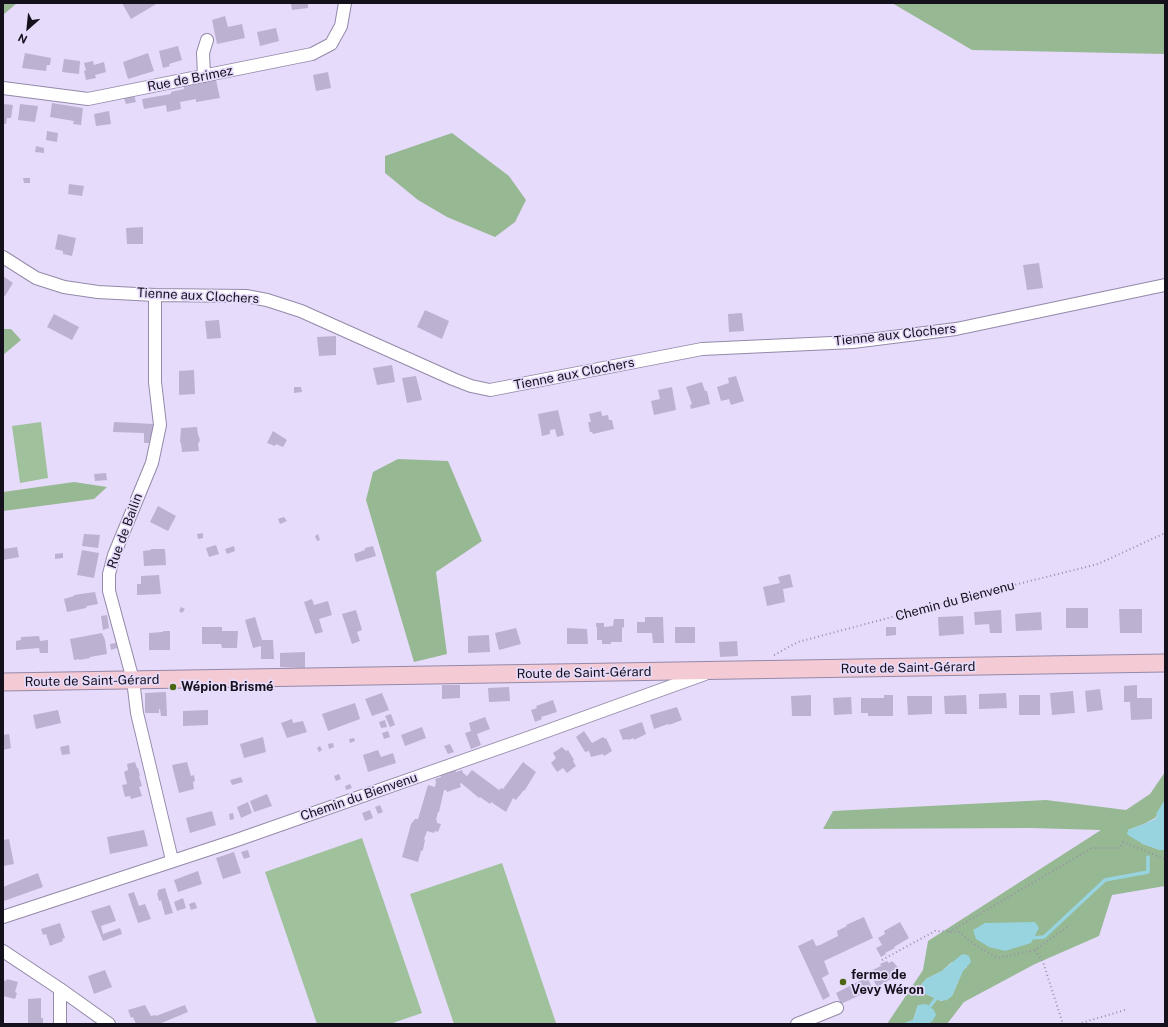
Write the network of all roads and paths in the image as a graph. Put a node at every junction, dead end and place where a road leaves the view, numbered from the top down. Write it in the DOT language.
graph roads {
  1 [pos="346,3"];
  2 [pos="207,40"];
  3 [pos="204,76"];
  4 [pos="3,88"];
  5 [pos="3,257"];
  6 [pos="1165,285"];
  7 [pos="155,294"];
  8 [pos="1165,533"];
  9 [pos="772,657"];
  10 [pos="1165,663"];
  11 [pos="712,671"];
  12 [pos="132,680"];
  13 [pos="3,682"];
  14 [pos="1165,859"];
  15 [pos="172,860"];
  16 [pos="3,917"];
  17 [pos="1070,925"];
  18 [pos="949,932"];
  19 [pos="1035,950"];
  20 [pos="3,951"];
  21 [pos="882,960"];
  22 [pos="60,989"];
  23 [pos="837,1008"];
  24 [pos="1125,1010"];
  25 [pos="60,1024"];
  26 [pos="109,1024"];
  27 [pos="797,1024"];
  28 [pos="1063,1024"];
  29 [pos="1078,1024"];
  1 -- 3 [label="street, Rue de Brimez"];
  2 -- 3 [label="street"];
  3 -- 4 [label="street, Rue de Brimez"];
  5 -- 7 [label="street, Tienne aux Clochers"];
  6 -- 7 [label="street, Tienne aux Clochers"];
  7 -- 12 [label="street, Rue de Bailin"];
  8 -- 9 [label="path, Chemin du Bienvenu"];
  10 -- 11 [label="main road, Route de Saint-Gérard"];
  11 -- 12 [label="main road, Route de Saint-Gérard"];
  11 -- 15 [label="street, Chemin du Bienvenu"];
  12 -- 13 [label="main road, Route de Saint-Gérard"];
  12 -- 15 [label="street, Rue de Bailin"];
  14 -- 18 [label="path"];
  15 -- 16 [label="street, Chemin du Bienvenu"];
  17 -- 19 [label="path"];
  18 -- 19 [label="path"];
  18 -- 21 [label="path"];
  19 -- 28 [label="path"];
  20 -- 22 [label="street"];
  22 -- 25 [label="street"];
  22 -- 26 [label="street"];
  23 -- 27 [label="street"];
  24 -- 29 [label="path"];
}
